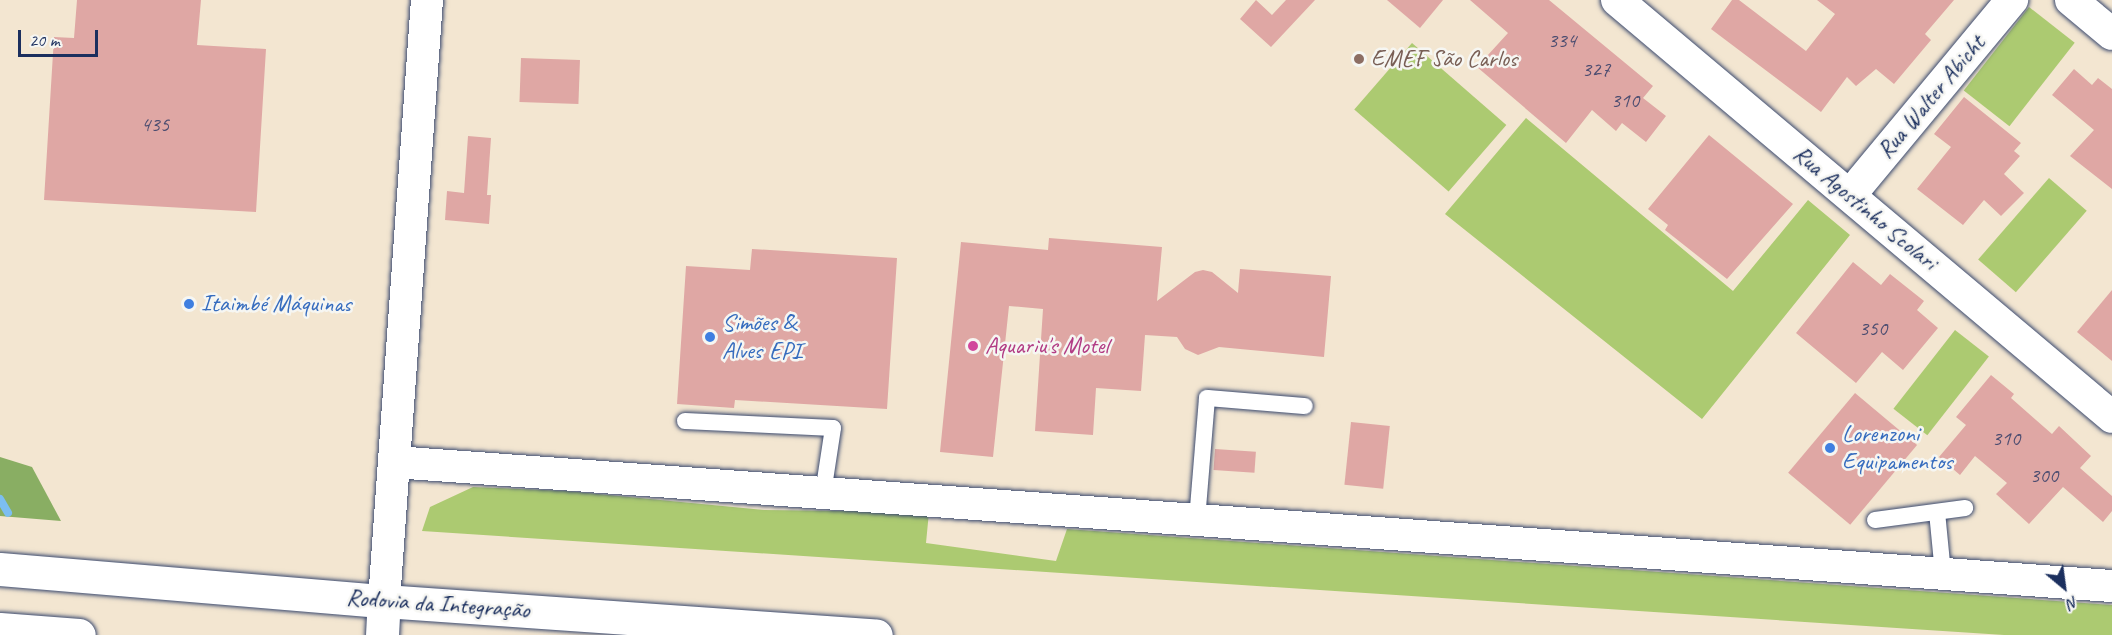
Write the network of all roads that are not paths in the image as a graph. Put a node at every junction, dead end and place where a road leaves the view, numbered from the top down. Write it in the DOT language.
graph roads {
  1 [pos="427,0"];
  2 [pos="1617,0"];
  3 [pos="2012,0"];
  4 [pos="2071,0"];
  5 [pos="2112,34"];
  6 [pos="1850,195"];
  7 [pos="1305,406"];
  8 [pos="2112,417"];
  9 [pos="685,421"];
  10 [pos="394,462"];
  11 [pos="823,493"];
  12 [pos="1965,507"];
  13 [pos="1937,512"];
  14 [pos="1197,520"];
  15 [pos="1875,520"];
  16 [pos="0,569"];
  17 [pos="1943,573"];
  18 [pos="2112,586"];
  19 [pos="384,601"];
  20 [pos="0,629"];
  21 [pos="79,635"];
  22 [pos="382,635"];
  23 [pos="876,635"];
  1 -- 10 [label="street"];
  2 -- 6 [label="street, Rua Agostinho Scolari"];
  3 -- 6 [label="street, Rua Walter Abicht"];
  4 -- 5 [label="street"];
  6 -- 8 [label="street, Rua Agostinho Scolari"];
  7 -- 14 [label="lane"];
  9 -- 11 [label="lane"];
  10 -- 11 [label="street"];
  10 -- 19 [label="street"];
  11 -- 14 [label="street"];
  12 -- 13 [label="lane"];
  13 -- 15 [label="lane"];
  13 -- 17 [label="lane"];
  14 -- 17 [label="street"];
  16 -- 19 [label="highway, Rodovia da Integração"];
  17 -- 18 [label="street"];
  19 -- 22 [label="highway"];
  19 -- 23 [label="highway, Rodovia da Integração"];
  20 -- 21 [label="highway"];
}
